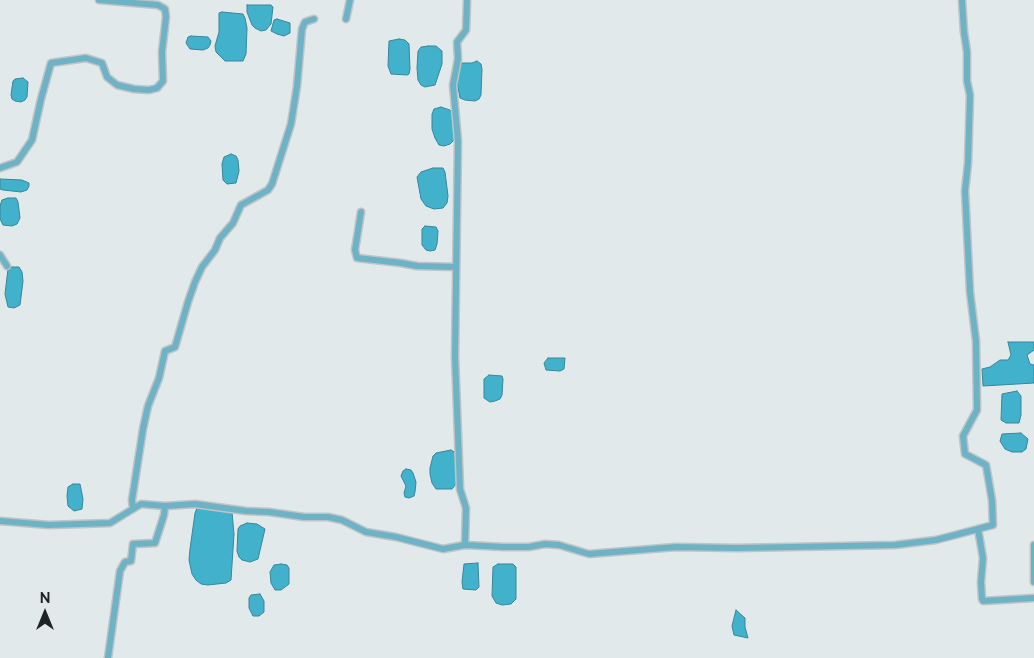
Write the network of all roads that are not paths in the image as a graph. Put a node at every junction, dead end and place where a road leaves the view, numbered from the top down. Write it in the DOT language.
graph roads {
  1 [pos="99,0"];
  2 [pos="350,0"];
  3 [pos="467,0"];
  4 [pos="962,0"];
  5 [pos="314,18"];
  6 [pos="346,19"];
  7 [pos="0,168"];
  8 [pos="361,212"];
  9 [pos="0,255"];
  10 [pos="7,266"];
  11 [pos="456,267"];
  12 [pos="165,506"];
  13 [pos="133,509"];
  14 [pos="0,521"];
  15 [pos="978,529"];
  16 [pos="465,545"];
  17 [pos="1034,545"];
  18 [pos="1034,582"];
  19 [pos="1034,598"];
  20 [pos="108,658"];
  1 -- 7 [label="street"];
  2 -- 6 [label="street"];
  3 -- 11 [label="street"];
  4 -- 15 [label="street"];
  5 -- 13 [label="street"];
  8 -- 11 [label="street"];
  9 -- 10 [label="street"];
  11 -- 16 [label="street"];
  12 -- 13 [label="street"];
  12 -- 16 [label="street"];
  12 -- 20 [label="street"];
  13 -- 14 [label="street"];
  15 -- 16 [label="street"];
  15 -- 19 [label="street"];
  17 -- 18 [label="street"];
}
